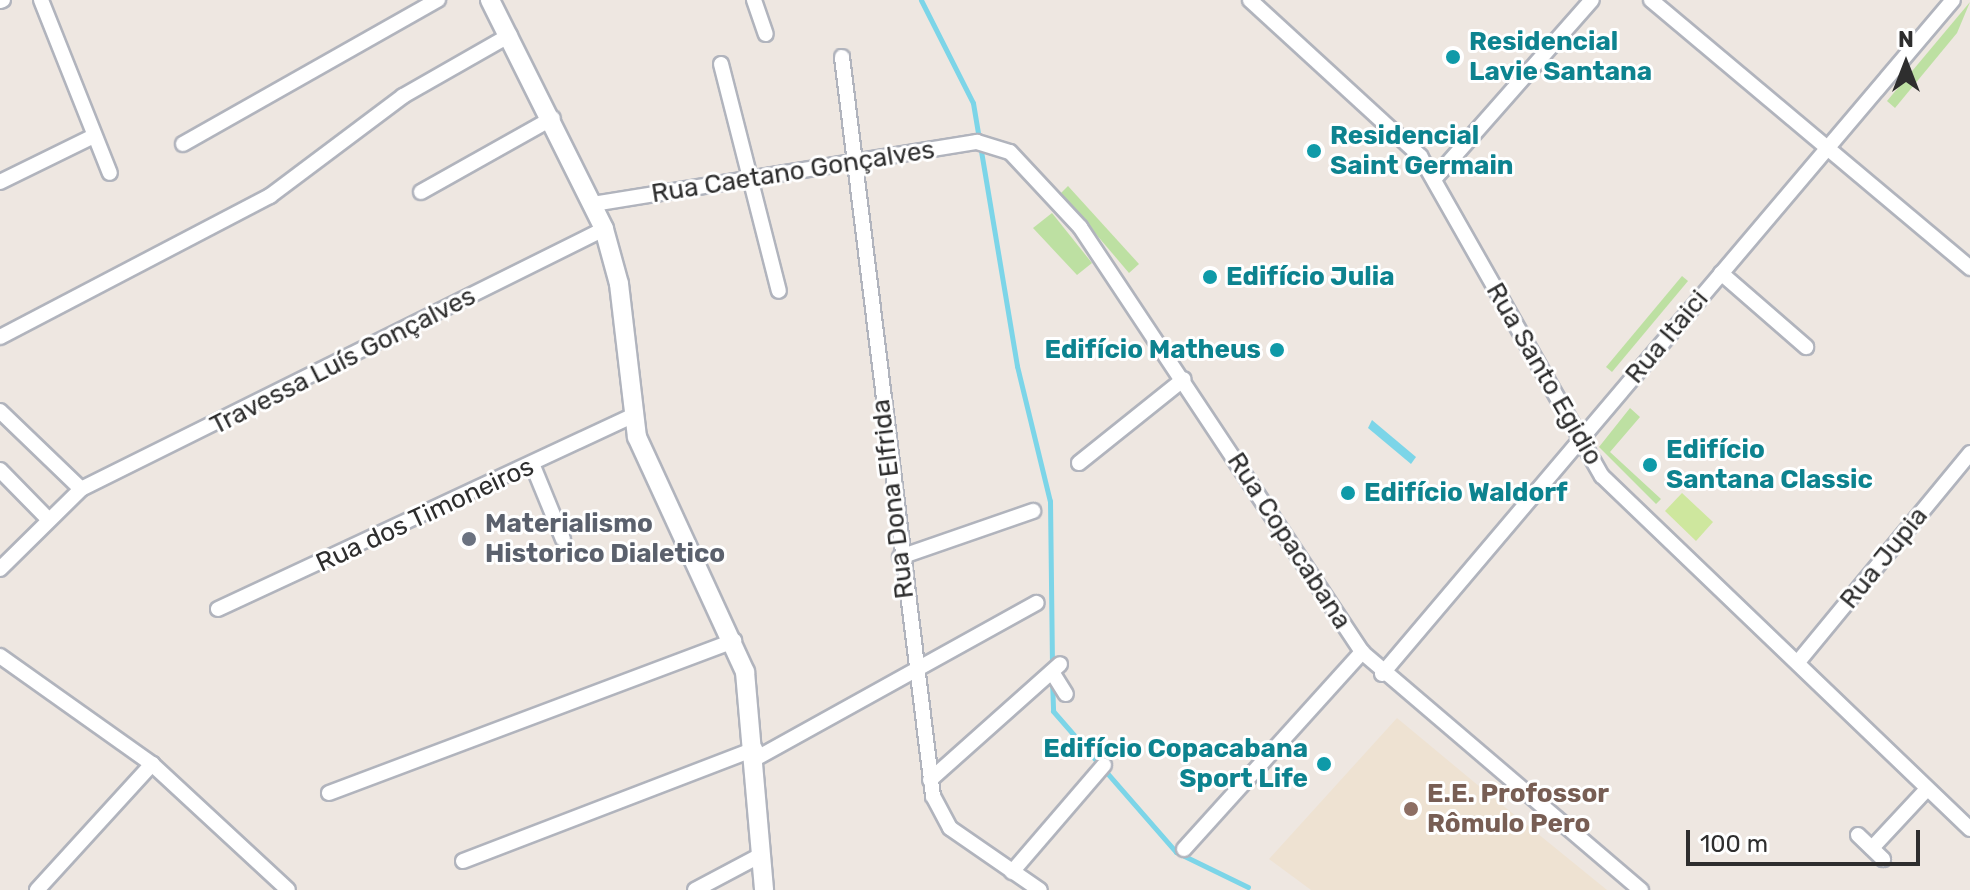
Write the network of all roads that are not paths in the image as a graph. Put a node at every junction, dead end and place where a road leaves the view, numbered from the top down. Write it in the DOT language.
graph roads {
  1 [pos="41,0"];
  2 [pos="438,0"];
  3 [pos="490,0"];
  4 [pos="754,0"];
  5 [pos="1250,0"];
  6 [pos="1592,0"];
  7 [pos="1651,0"];
  8 [pos="1953,0"];
  9 [pos="766,34"];
  10 [pos="510,35"];
  11 [pos="842,57"];
  12 [pos="721,64"];
  13 [pos="553,118"];
  14 [pos="94,136"];
  15 [pos="993,143"];
  16 [pos="183,144"];
  17 [pos="1828,148"];
  18 [pos="853,164"];
  19 [pos="110,173"];
  20 [pos="1435,178"];
  21 [pos="755,180"];
  22 [pos="0,182"];
  23 [pos="421,192"];
  24 [pos="593,204"];
  25 [pos="604,229"];
  26 [pos="1970,268"];
  27 [pos="1721,273"];
  28 [pos="779,291"];
  29 [pos="0,337"];
  30 [pos="1806,347"];
  31 [pos="1184,379"];
  32 [pos="0,411"];
  33 [pos="631,416"];
  34 [pos="1578,441"];
  35 [pos="1970,453"];
  36 [pos="1079,463"];
  37 [pos="533,466"];
  38 [pos="0,470"];
  39 [pos="81,489"];
  40 [pos="1033,511"];
  41 [pos="46,517"];
  42 [pos="563,539"];
  43 [pos="900,557"];
  44 [pos="1,565"];
  45 [pos="1037,603"];
  46 [pos="218,609"];
  47 [pos="734,641"];
  48 [pos="1362,652"];
  49 [pos="0,656"];
  50 [pos="1798,662"];
  51 [pos="913,669"];
  52 [pos="1382,674"];
  53 [pos="1066,694"];
  54 [pos="755,754"];
  55 [pos="152,764"];
  56 [pos="1104,765"];
  57 [pos="930,780"];
  58 [pos="1927,789"];
  59 [pos="329,793"];
  60 [pos="1970,829"];
  61 [pos="1858,835"];
  62 [pos="1184,849"];
  63 [pos="759,856"];
  64 [pos="463,861"];
  65 [pos="1012,872"];
  66 [pos="37,890"];
  67 [pos="288,890"];
  68 [pos="695,890"];
  69 [pos="764,890"];
  70 [pos="1040,890"];
  71 [pos="1641,890"];
  1 -- 14 [label="street"];
  2 -- 16 [label="street"];
  3 -- 10 [label="street"];
  4 -- 9 [label="street"];
  5 -- 20 [label="street, Rua Santo Egidio"];
  6 -- 20 [label="street"];
  7 -- 17 [label="street"];
  8 -- 17 [label="street, Rua Itaici"];
  10 -- 13 [label="street"];
  10 -- 29 [label="street"];
  11 -- 18 [label="street, Rua Dona Elfrida"];
  12 -- 21 [label="street"];
  13 -- 23 [label="street"];
  13 -- 24 [label="street"];
  14 -- 19 [label="street"];
  14 -- 22 [label="street"];
  15 -- 18 [label="street, Rua Caetano Gonçalves"];
  15 -- 31 [label="street, Rua Copacabana"];
  17 -- 26 [label="street"];
  17 -- 27 [label="street, Rua Itaici"];
  18 -- 21 [label="street, Rua Caetano Gonçalves"];
  18 -- 43 [label="street, Rua Dona Elfrida"];
  20 -- 34 [label="street, Rua Santo Egidio"];
  21 -- 24 [label="street, Rua Caetano Gonçalves"];
  21 -- 28 [label="street"];
  24 -- 25 [label="street"];
  25 -- 33 [label="street"];
  25 -- 39 [label="street, Travessa Luís Gonçalves"];
  27 -- 30 [label="street"];
  27 -- 34 [label="street, Rua Itaici"];
  31 -- 36 [label="street"];
  31 -- 48 [label="street, Rua Copacabana"];
  32 -- 39 [label="street"];
  33 -- 37 [label="street, Rua dos Timoneiros"];
  33 -- 47 [label="street"];
  34 -- 50 [label="street, Rua Santo Egidio"];
  34 -- 52 [label="street, Rua Itaici"];
  35 -- 50 [label="street, Rua Jupia"];
  37 -- 42 [label="street"];
  37 -- 46 [label="street, Rua dos Timoneiros"];
  38 -- 41 [label="street"];
  39 -- 41 [label="street, Travessa Luís Gonçalves"];
  40 -- 43 [label="street"];
  41 -- 44 [label="street, Travessa Luís Gonçalves"];
  43 -- 51 [label="street, Rua Dona Elfrida"];
  45 -- 51 [label="street"];
  47 -- 54 [label="street"];
  47 -- 59 [label="street"];
  48 -- 52 [label="street, Rua Copacabana"];
  48 -- 62 [label="street"];
  49 -- 55 [label="street"];
  50 -- 58 [label="street, Rua Santo Egidio"];
  51 -- 54 [label="street"];
  51 -- 57 [label="street, Rua Dona Elfrida"];
  52 -- 71 [label="street, Rua Copacabana"];
  53 -- 57 [label="street"];
  54 -- 63 [label="street"];
  54 -- 64 [label="street"];
  55 -- 66 [label="street"];
  55 -- 67 [label="street"];
  56 -- 65 [label="street"];
  57 -- 65 [label="street, Rua Dona Elfrida"];
  58 -- 60 [label="street, Rua Santo Egidio"];
  58 -- 61 [label="street"];
  63 -- 68 [label="street"];
  63 -- 69 [label="street"];
  65 -- 70 [label="street, Rua Dona Elfrida"];
}
